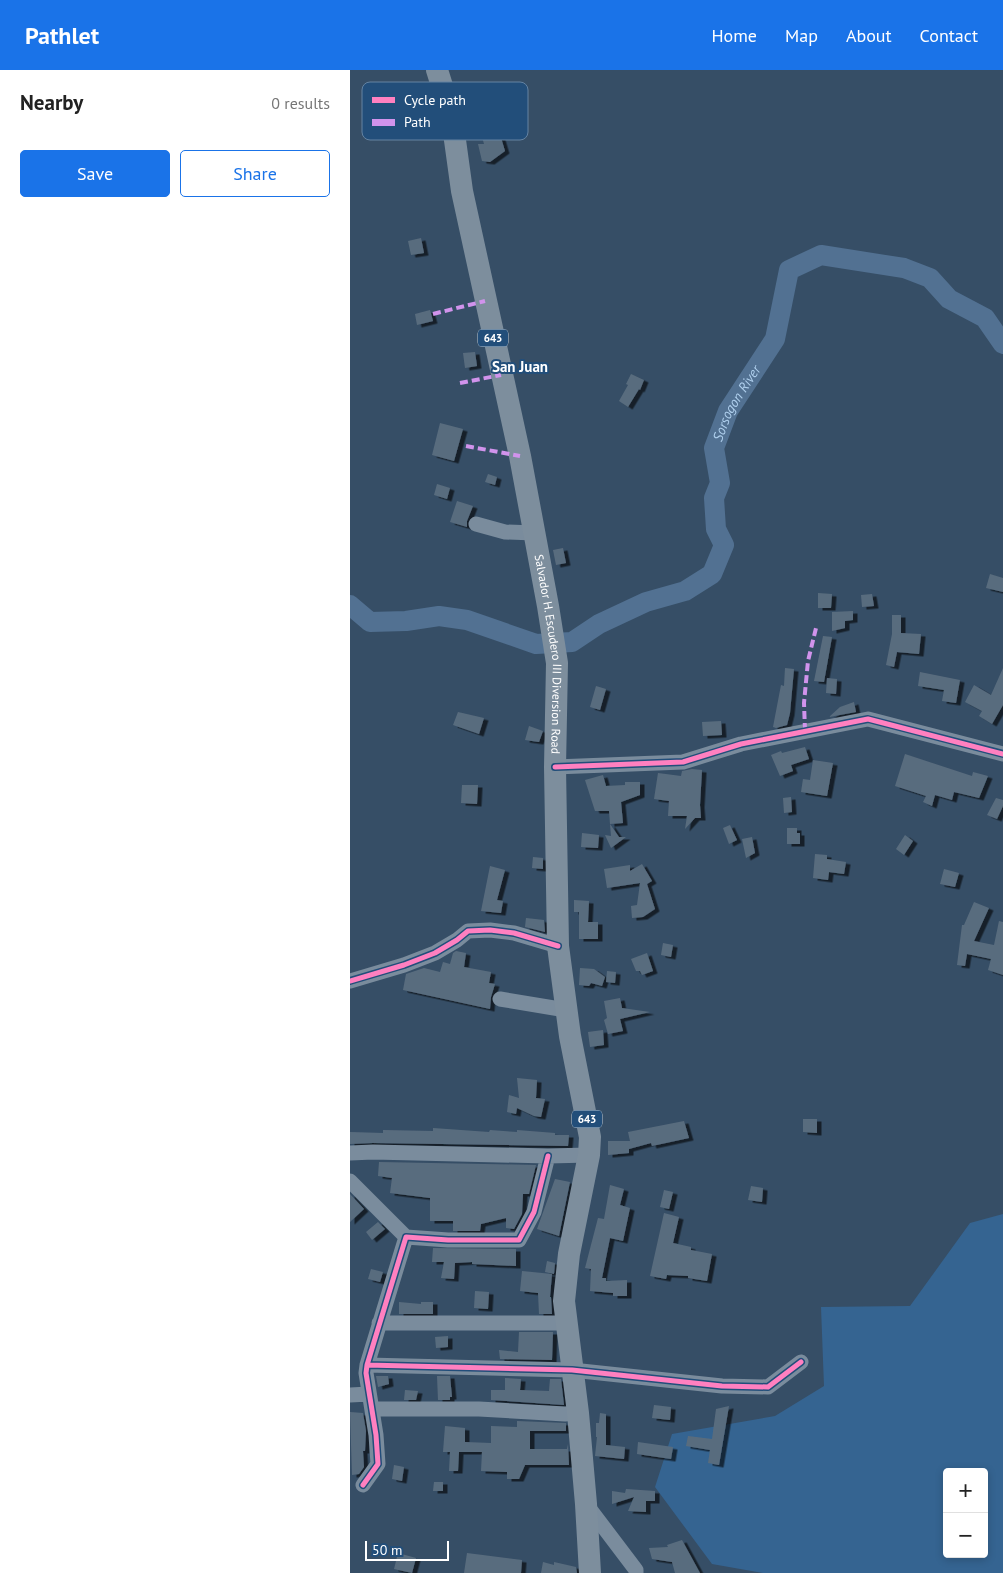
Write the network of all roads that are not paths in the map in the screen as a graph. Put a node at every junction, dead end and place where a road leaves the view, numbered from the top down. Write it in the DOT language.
graph roads {
  1 [pos="437,70"];
  2 [pos="441,82"];
  3 [pos="455,140"];
  4 [pos="476,524"];
  5 [pos="535,533"];
  6 [pos="1003,754"];
  7 [pos="555,767"];
  8 [pos="558,946"];
  9 [pos="350,981"];
  10 [pos="500,999"];
  11 [pos="566,1010"];
  12 [pos="350,1153"];
  13 [pos="589,1155"];
  14 [pos="548,1156"];
  15 [pos="350,1181"];
  16 [pos="406,1237"];
  17 [pos="379,1323"];
  18 [pos="566,1323"];
  19 [pos="801,1362"];
  20 [pos="367,1365"];
  21 [pos="572,1370"];
  22 [pos="350,1394"];
  23 [pos="370,1401"];
  24 [pos="578,1413"];
  25 [pos="362,1485"];
  26 [pos="586,1504"];
  27 [pos="590,1573"];
  28 [pos="636,1573"];
  1 -- 2 [label="highway, Salvador H. Escudero III Diversion Road / 643"];
  3 -- 5 [label="highway, Salvador H. Escudero III Diversion Road / 643"];
  4 -- 5 [label="street"];
  5 -- 7 [label="highway, Salvador H. Escudero III Diversion Road / 643"];
  6 -- 7 [label="street"];
  7 -- 8 [label="highway, Salvador H. Escudero III Diversion Road / 643"];
  8 -- 9 [label="street"];
  8 -- 11 [label="highway, Salvador H. Escudero III Diversion Road / 643"];
  10 -- 11 [label="street"];
  11 -- 13 [label="highway, Salvador H. Escudero III Diversion Road / 643"];
  12 -- 14 [label="street"];
  13 -- 14 [label="street"];
  13 -- 18 [label="highway, Salvador H. Escudero III Diversion Road / 643"];
  14 -- 16 [label="street"];
  15 -- 16 [label="street"];
  16 -- 17 [label="street"];
  17 -- 18 [label="street"];
  17 -- 20 [label="street"];
  18 -- 21 [label="highway, Salvador H. Escudero III Diversion Road / 643"];
  19 -- 21 [label="street"];
  20 -- 21 [label="street"];
  20 -- 23 [label="street"];
  21 -- 24 [label="highway, Salvador H. Escudero III Diversion Road / 643"];
  22 -- 23 [label="street"];
  23 -- 24 [label="street"];
  23 -- 25 [label="street"];
  24 -- 26 [label="highway, Salvador H. Escudero III Diversion Road / 643"];
  26 -- 27 [label="highway, Salvador H. Escudero III Diversion Road / 643"];
  26 -- 28 [label="street"];
}
